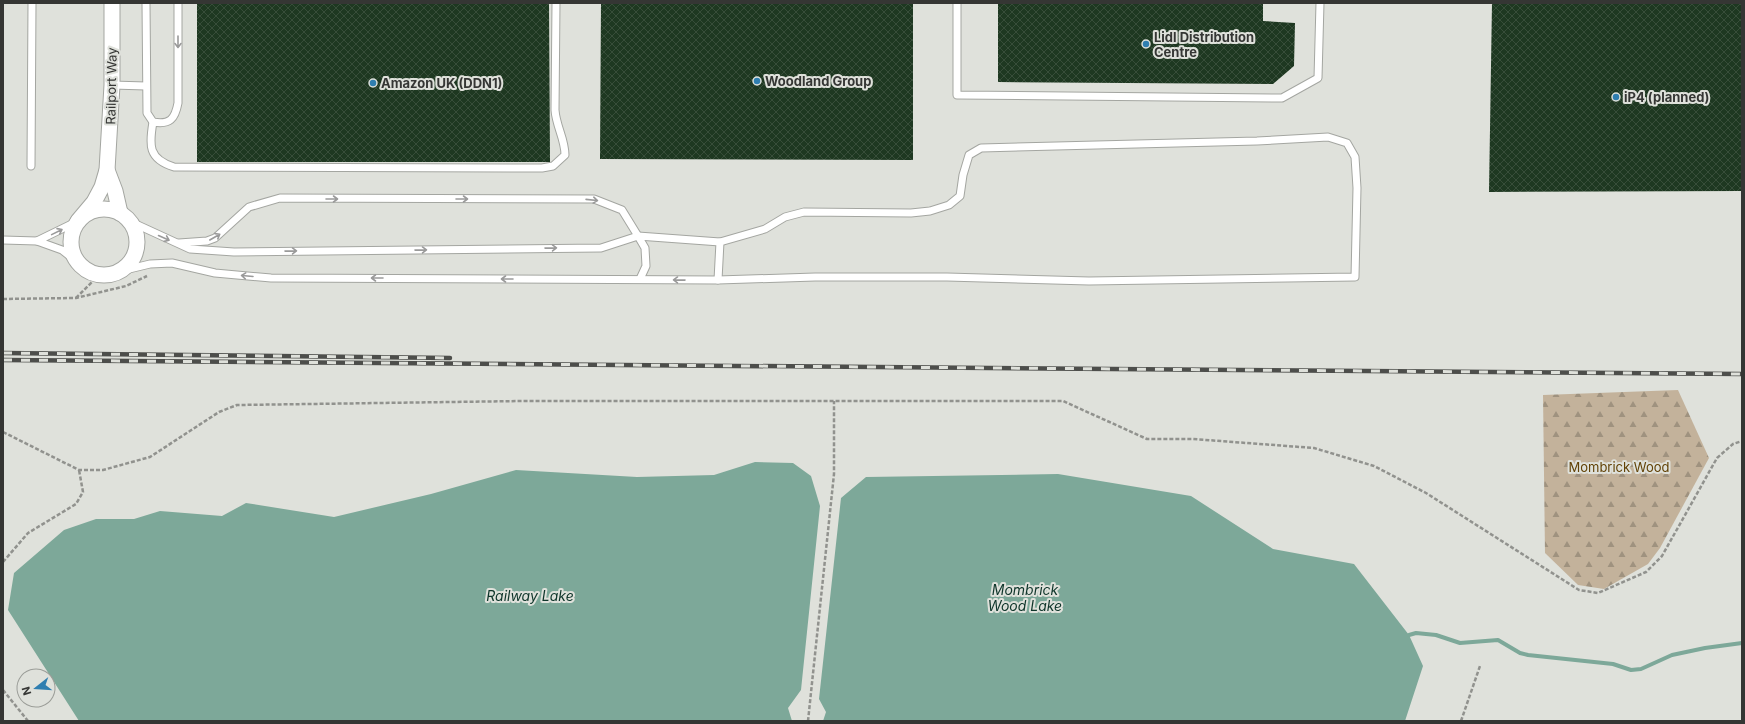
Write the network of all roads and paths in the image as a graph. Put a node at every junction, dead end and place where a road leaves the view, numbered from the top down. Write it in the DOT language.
graph roads {
  1 [pos="32,3"];
  2 [pos="112,3"];
  3 [pos="146,3"];
  4 [pos="178,3"];
  5 [pos="556,3"];
  6 [pos="957,3"];
  7 [pos="1320,3"];
  8 [pos="112,85"];
  9 [pos="146,86"];
  10 [pos="153,122"];
  11 [pos="30,166"];
  12 [pos="107,170"];
  13 [pos="124,217"];
  14 [pos="78,221"];
  15 [pos="638,236"];
  16 [pos="3,240"];
  17 [pos="37,241"];
  18 [pos="720,242"];
  19 [pos="177,243"];
  20 [pos="76,261"];
  21 [pos="121,271"];
  22 [pos="89,272"];
  23 [pos="152,273"];
  24 [pos="640,279"];
  25 [pos="718,280"];
  26 [pos="76,298"];
  27 [pos="3,299"];
  28 [pos="834,401"];
  29 [pos="3,432"];
  30 [pos="1742,441"];
  31 [pos="79,470"];
  32 [pos="3,562"];
  33 [pos="1480,666"];
  34 [pos="3,690"];
  35 [pos="28,721"];
  36 [pos="808,721"];
  37 [pos="1460,721"];
  1 -- 11 [label="lane"];
  2 -- 8 [label="street, Railport Way"];
  3 -- 9 [label="lane"];
  4 -- 10 [label="lane, one-way"];
  5 -- 10 [label="lane"];
  6 -- 7 [label="lane"];
  8 -- 9 [label="lane"];
  8 -- 12 [label="street, Railport Way"];
  9 -- 10 [label="lane"];
  12 -- 13 [label="street"];
  12 -- 14 [label="street"];
  13 -- 14 [label="street"];
  13 -- 19 [label="lane, one-way"];
  13 -- 21 [label="street"];
  17 -- 14 [label="lane, one-way"];
  14 -- 20 [label="street"];
  15 -- 18 [label="lane"];
  19 -- 15 [label="lane, one-way"];
  19 -- 15 [label="lane, one-way"];
  15 -- 24 [label="lane"];
  16 -- 17 [label="lane"];
  17 -- 20 [label="lane"];
  18 -- 25 [label="lane"];
  18 -- 25 [label="lane"];
  20 -- 22 [label="street"];
  21 -- 22 [label="street"];
  24 -- 21 [label="lane, one-way"];
  22 -- 26 [label="path"];
  23 -- 26 [label="path"];
  25 -- 24 [label="lane, one-way"];
  26 -- 27 [label="path"];
  28 -- 30 [label="path"];
  28 -- 31 [label="path"];
  28 -- 36 [label="path"];
  29 -- 31 [label="path"];
  31 -- 32 [label="path"];
  33 -- 37 [label="path"];
  34 -- 35 [label="path"];
}
